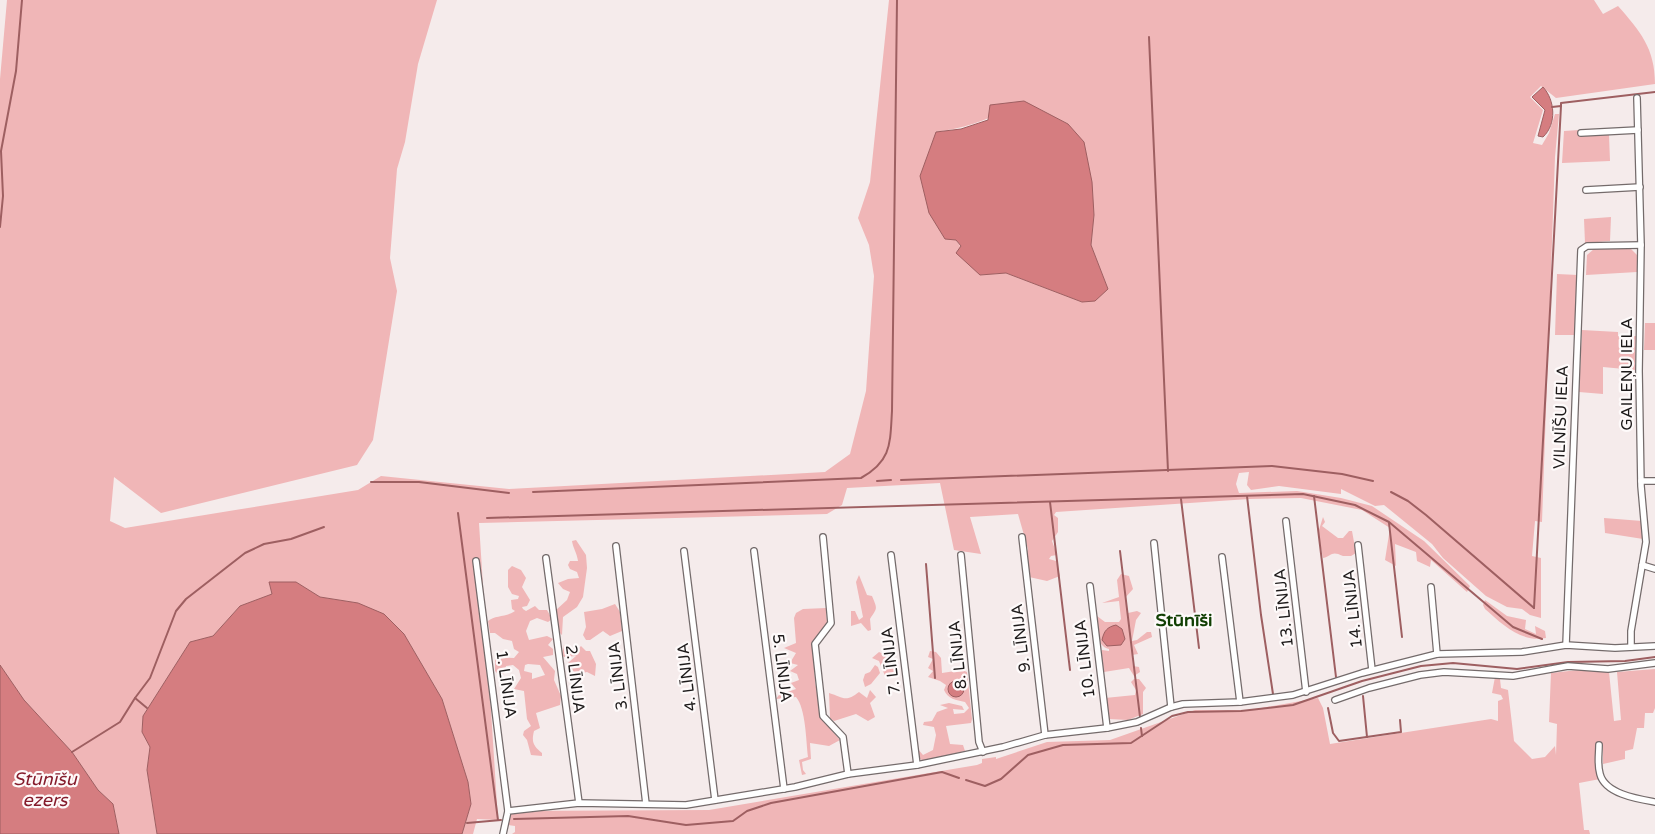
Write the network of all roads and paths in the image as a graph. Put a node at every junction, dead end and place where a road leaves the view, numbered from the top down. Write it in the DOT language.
graph roads {
  1 [pos="1637,98"];
  2 [pos="1638,130"];
  3 [pos="1581,133"];
  4 [pos="1640,187"];
  5 [pos="1586,190"];
  6 [pos="1641,245"];
  7 [pos="1655,480"];
  8 [pos="1642,481"];
  9 [pos="1286,521"];
  10 [pos="823,537"];
  11 [pos="1022,537"];
  12 [pos="1154,543"];
  13 [pos="1358,545"];
  14 [pos="616,546"];
  15 [pos="684,550"];
  16 [pos="754,551"];
  17 [pos="891,554"];
  18 [pos="961,555"];
  19 [pos="1222,557"];
  20 [pos="546,558"];
  21 [pos="476,561"];
  22 [pos="1642,565"];
  23 [pos="1655,569"];
  24 [pos="1090,586"];
  25 [pos="1432,587"];
  26 [pos="1566,645"];
  27 [pos="1655,646"];
  28 [pos="1631,647"];
  29 [pos="1437,654"];
  30 [pos="1655,664"];
  31 [pos="1372,670"];
  32 [pos="1306,692"];
  33 [pos="1335,700"];
  34 [pos="1240,702"];
  35 [pos="1171,707"];
  36 [pos="1106,728"];
  37 [pos="1045,735"];
  38 [pos="1600,745"];
  39 [pos="983,752"];
  40 [pos="917,765"];
  41 [pos="848,774"];
  42 [pos="784,788"];
  43 [pos="715,800"];
  44 [pos="1655,802"];
  45 [pos="578,803"];
  46 [pos="646,804"];
  47 [pos="508,811"];
  48 [pos="503,834"];
  1 -- 2 [label="street, GAILEŅU IELA"];
  2 -- 3 [label="street"];
  2 -- 4 [label="street, GAILEŅU IELA"];
  4 -- 5 [label="street"];
  4 -- 6 [label="street, GAILEŅU IELA"];
  6 -- 8 [label="street, GAILEŅU IELA"];
  6 -- 26 [label="street, VILNĪŠU IELA"];
  7 -- 8 [label="street"];
  8 -- 22 [label="street, GAILEŅU IELA"];
  9 -- 32 [label="street, 13. LĪNIJA"];
  10 -- 41 [label="street"];
  11 -- 37 [label="street, 9. LĪNIJA"];
  12 -- 35 [label="street"];
  13 -- 31 [label="street, 14. LĪNIJA"];
  14 -- 46 [label="street, 3. LĪNIJA"];
  15 -- 43 [label="street, 4. LĪNIJA"];
  16 -- 42 [label="street, 5. LĪNIJA"];
  17 -- 40 [label="street, 7. LĪNIJA"];
  18 -- 39 [label="street, 8. LĪNIJA"];
  19 -- 34 [label="street"];
  20 -- 45 [label="street, 2. LĪNIJA"];
  21 -- 47 [label="street, 1. LĪNIJA"];
  22 -- 23 [label="street"];
  22 -- 28 [label="street, GAILEŅU IELA"];
  24 -- 36 [label="street, 10. LĪNIJA"];
  25 -- 29 [label="street"];
  26 -- 28 [label="street"];
  26 -- 29 [label="street"];
  27 -- 28 [label="street"];
  29 -- 31 [label="street"];
  30 -- 33 [label="street"];
  31 -- 32 [label="street"];
  32 -- 34 [label="street"];
  34 -- 35 [label="street"];
  35 -- 36 [label="street"];
  36 -- 37 [label="street"];
  37 -- 39 [label="street"];
  38 -- 44 [label="street"];
  39 -- 40 [label="street"];
  40 -- 41 [label="street"];
  41 -- 42 [label="street"];
  42 -- 43 [label="street"];
  43 -- 46 [label="street"];
  45 -- 46 [label="street"];
  45 -- 47 [label="street"];
  47 -- 48 [label="street, 1. LĪNIJA"];
}
